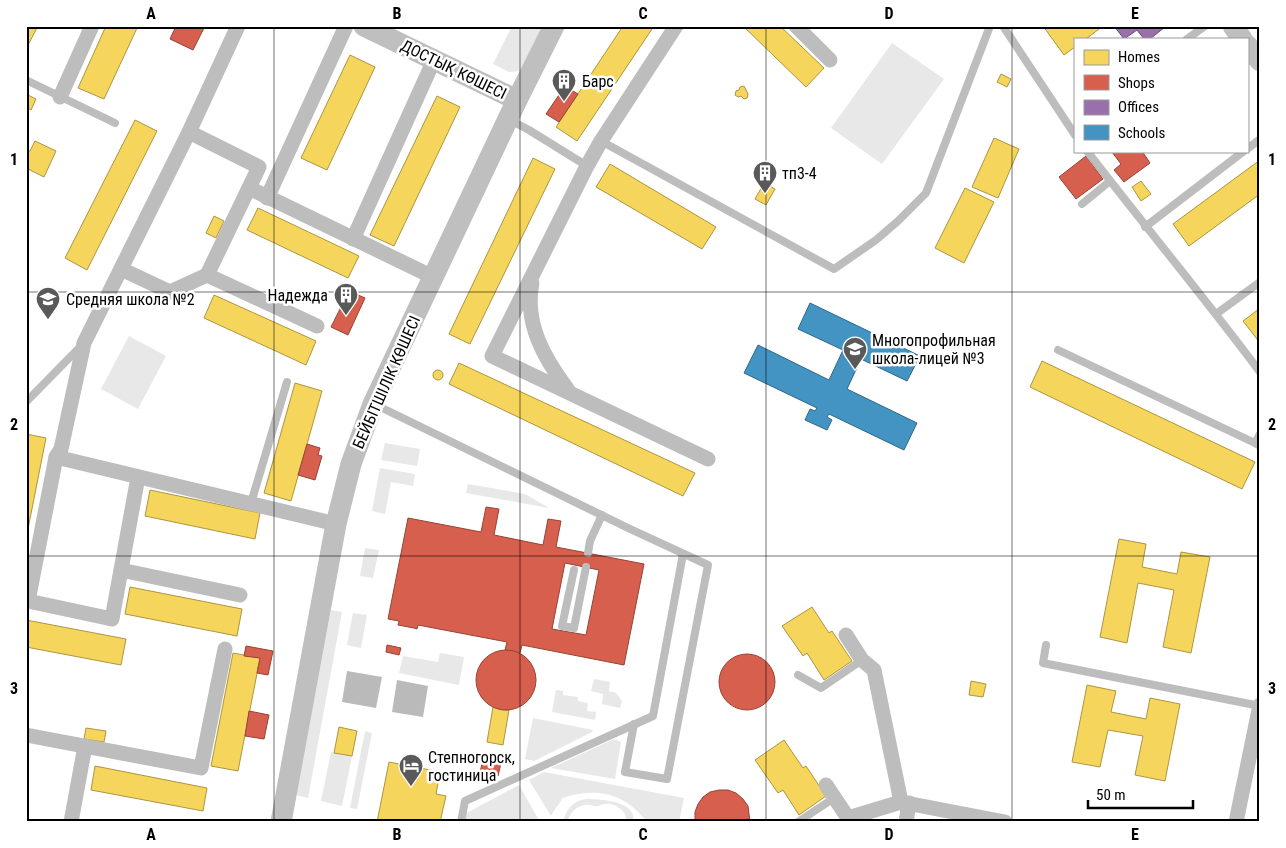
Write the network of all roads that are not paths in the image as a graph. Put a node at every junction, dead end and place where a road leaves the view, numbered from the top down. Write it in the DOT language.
graph roads {
  1 [pos="92,26"];
  2 [pos="238,26"];
  3 [pos="346,26"];
  4 [pos="364,26"];
  5 [pos="554,26"];
  6 [pos="676,26"];
  7 [pos="796,26"];
  8 [pos="990,26"];
  9 [pos="1003,26"];
  10 [pos="1205,26"];
  11 [pos="1232,26"];
  12 [pos="1188,38"];
  13 [pos="1241,38"];
  14 [pos="1248,46"];
  15 [pos="434,60"];
  16 [pos="830,60"];
  17 [pos="1260,61"];
  18 [pos="26,80"];
  19 [pos="60,97"];
  20 [pos="517,100"];
  21 [pos="508,119"];
  22 [pos="1074,119"];
  23 [pos="115,123"];
  24 [pos="1066,124"];
  25 [pos="189,132"];
  26 [pos="1074,134"];
  27 [pos="1260,140"];
  28 [pos="601,141"];
  29 [pos="1248,149"];
  30 [pos="1088,152"];
  31 [pos="1243,152"];
  32 [pos="587,166"];
  33 [pos="1110,181"];
  34 [pos="249,188"];
  35 [pos="267,198"];
  36 [pos="1082,204"];
  37 [pos="1145,226"];
  38 [pos="353,239"];
  39 [pos="120,269"];
  40 [pos="535,269"];
  41 [pos="207,275"];
  42 [pos="433,277"];
  43 [pos="1260,282"];
  44 [pos="1216,314"];
  45 [pos="317,326"];
  46 [pos="84,343"];
  47 [pos="1058,350"];
  48 [pos="1260,372"];
  49 [pos="287,382"];
  50 [pos="569,392"];
  51 [pos="26,402"];
  52 [pos="373,404"];
  53 [pos="1260,434"];
  54 [pos="1257,444"];
  55 [pos="56,457"];
  56 [pos="708,459"];
  57 [pos="138,477"];
  58 [pos="252,503"];
  59 [pos="602,515"];
  60 [pos="336,524"];
  61 [pos="588,553"];
  62 [pos="683,554"];
  63 [pos="586,567"];
  64 [pos="121,570"];
  65 [pos="574,570"];
  66 [pos="240,595"];
  67 [pos="846,635"];
  68 [pos="1046,645"];
  69 [pos="225,649"];
  70 [pos="862,660"];
  71 [pos="798,674"];
  72 [pos="1259,709"];
  73 [pos="634,724"];
  74 [pos="26,735"];
  75 [pos="86,746"];
  76 [pos="826,785"];
  77 [pos="834,798"];
  78 [pos="905,803"];
  79 [pos="847,820"];
  80 [pos="71,822"];
  81 [pos="282,822"];
  82 [pos="461,822"];
  83 [pos="798,822"];
  84 [pos="906,822"];
  85 [pos="1005,822"];
  86 [pos="1236,822"];
  1 -- 19 [label="street"];
  2 -- 25 [label="street"];
  3 -- 35 [label="street"];
  4 -- 15 [label="street, ДОСТЫҚ КӨШЕСІ"];
  5 -- 20 [label="street, БЕЙБІТШІЛІК КӨШЕСІ"];
  6 -- 28 [label="street"];
  7 -- 16 [label="street"];
  8 -- 28 [label="lane"];
  9 -- 24 [label="lane"];
  10 -- 12 [label="lane"];
  11 -- 13 [label="street"];
  14 -- 17 [label="street"];
  15 -- 20 [label="street, ДОСТЫҚ КӨШЕСІ"];
  15 -- 38 [label="street"];
  18 -- 19 [label="lane"];
  19 -- 23 [label="lane"];
  20 -- 21 [label="street, БЕЙБІТШІЛІК КӨШЕСІ"];
  21 -- 32 [label="lane"];
  21 -- 42 [label="street, БЕЙБІТШІЛІК КӨШЕСІ"];
  22 -- 24 [label="lane"];
  24 -- 26 [label="lane"];
  25 -- 34 [label="street"];
  25 -- 39 [label="street"];
  27 -- 29 [label="lane"];
  28 -- 32 [label="street"];
  30 -- 33 [label="lane"];
  31 -- 37 [label="lane"];
  32 -- 40 [label="street"];
  33 -- 36 [label="lane"];
  33 -- 37 [label="lane"];
  34 -- 35 [label="street"];
  34 -- 41 [label="street"];
  35 -- 38 [label="street"];
  37 -- 44 [label="lane"];
  38 -- 42 [label="street"];
  39 -- 41 [label="street"];
  39 -- 46 [label="street"];
  40 -- 50 [label="street"];
  40 -- 50 [label="street"];
  41 -- 45 [label="street"];
  42 -- 52 [label="street, БЕЙБІТШІЛІК КӨШЕСІ"];
  43 -- 44 [label="lane"];
  44 -- 48 [label="lane"];
  46 -- 51 [label="lane"];
  46 -- 55 [label="street"];
  47 -- 54 [label="lane"];
  49 -- 58 [label="lane"];
  50 -- 56 [label="street"];
  52 -- 59 [label="lane"];
  52 -- 60 [label="street, БЕЙБІТШІЛІК КӨШЕСІ"];
  53 -- 54 [label="lane"];
  55 -- 57 [label="street"];
  55 -- 64 [label="street"];
  57 -- 58 [label="street"];
  57 -- 64 [label="street"];
  58 -- 60 [label="street"];
  59 -- 61 [label="lane"];
  59 -- 62 [label="lane"];
  60 -- 81 [label="street, БЕЙБІТШІЛІК КӨШЕСІ"];
  62 -- 73 [label="lane"];
  62 -- 73 [label="lane"];
  63 -- 65 [label="lane"];
  64 -- 66 [label="street"];
  67 -- 70 [label="street"];
  68 -- 72 [label="lane"];
  69 -- 75 [label="street"];
  70 -- 71 [label="lane"];
  70 -- 78 [label="street"];
  72 -- 86 [label="street"];
  73 -- 82 [label="lane"];
  74 -- 75 [label="street"];
  75 -- 80 [label="street"];
  76 -- 77 [label="street"];
  77 -- 79 [label="street"];
  77 -- 83 [label="lane"];
  78 -- 79 [label="street"];
  78 -- 84 [label="street"];
  78 -- 85 [label="street"];
}
